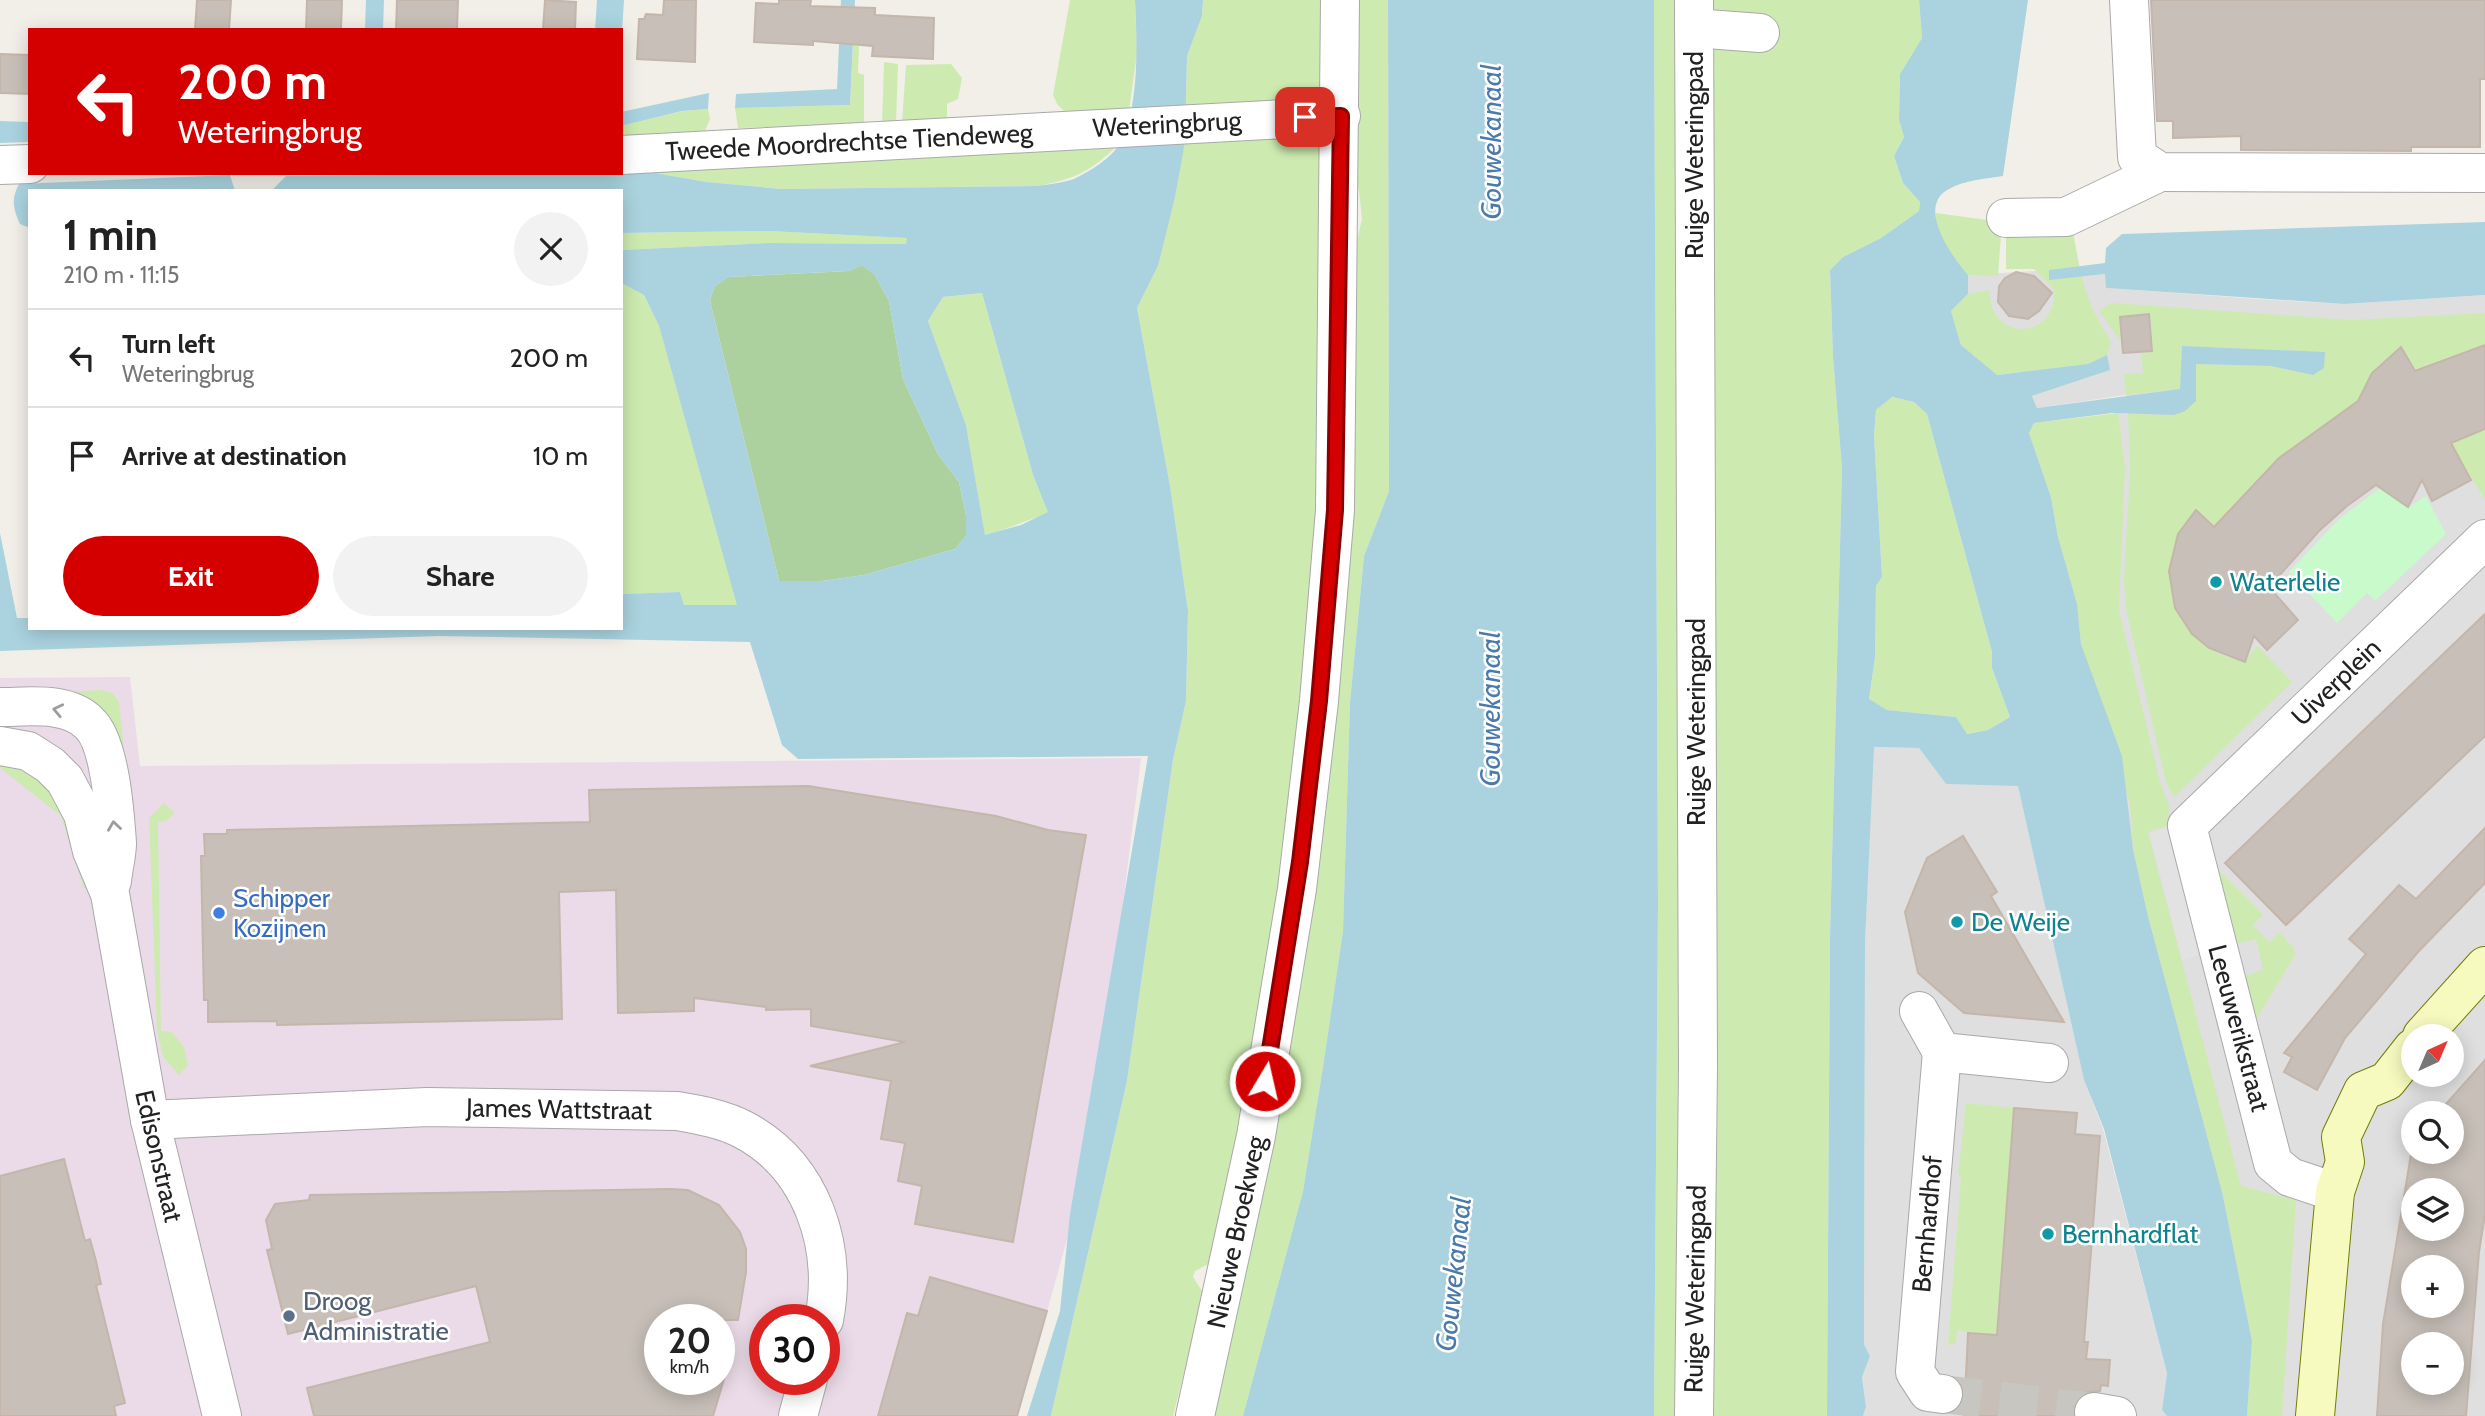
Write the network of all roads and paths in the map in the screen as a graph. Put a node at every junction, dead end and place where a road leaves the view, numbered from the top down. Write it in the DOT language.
graph roads {
  1 [pos="1340,0"];
  2 [pos="2130,0"];
  3 [pos="1694,14"];
  4 [pos="1760,33"];
  5 [pos="1323,116"];
  6 [pos="1076,129"];
  7 [pos="623,155"];
  8 [pos="28,164"];
  9 [pos="0,165"];
  10 [pos="2160,172"];
  11 [pos="2485,173"];
  12 [pos="2006,218"];
  13 [pos="2485,539"];
  14 [pos="0,708"];
  15 [pos="0,746"];
  16 [pos="2188,826"];
  17 [pos="110,894"];
  18 [pos="2485,966"];
  19 [pos="1919,1011"];
  20 [pos="2433,1024"];
  21 [pos="1941,1052"];
  22 [pos="2049,1062"];
  23 [pos="2401,1063"];
  24 [pos="149,1120"];
  25 [pos="2340,1177"];
  26 [pos="826,1304"];
  27 [pos="804,1395"];
  28 [pos="1933,1401"];
  29 [pos="222,1416"];
  30 [pos="798,1416"];
  31 [pos="1195,1416"];
  32 [pos="1694,1416"];
  33 [pos="2315,1416"];
  1 -- 5 [label="street, Nieuwe Broekweg"];
  2 -- 10 [label="street"];
  3 -- 4 [label="street, Ruige Weteringpad"];
  3 -- 32 [label="street, Ruige Weteringpad"];
  5 -- 6 [label="street, Weteringbrug"];
  5 -- 31 [label="street, Nieuwe Broekweg"];
  6 -- 7 [label="street, Tweede Moordrechtse Tiendeweg"];
  8 -- 9 [label="street"];
  10 -- 11 [label="street"];
  10 -- 12 [label="street"];
  13 -- 16 [label="street, Uiverplein"];
  17 -- 14 [label="street, Edisonstraat, one-way"];
  15 -- 17 [label="street, Edisonstraat"];
  16 -- 25 [label="street, Leeuwerikstraat"];
  17 -- 24 [label="street, Edisonstraat"];
  18 -- 20 [label="main road"];
  19 -- 21 [label="street"];
  21 -- 22 [label="street"];
  21 -- 28 [label="street, Bernhardhof"];
  23 -- 25 [label="main road"];
  24 -- 26 [label="street, James Wattstraat"];
  24 -- 29 [label="street, Edisonstraat"];
  25 -- 33 [label="main road"];
  27 -- 30 [label="street"];
}
